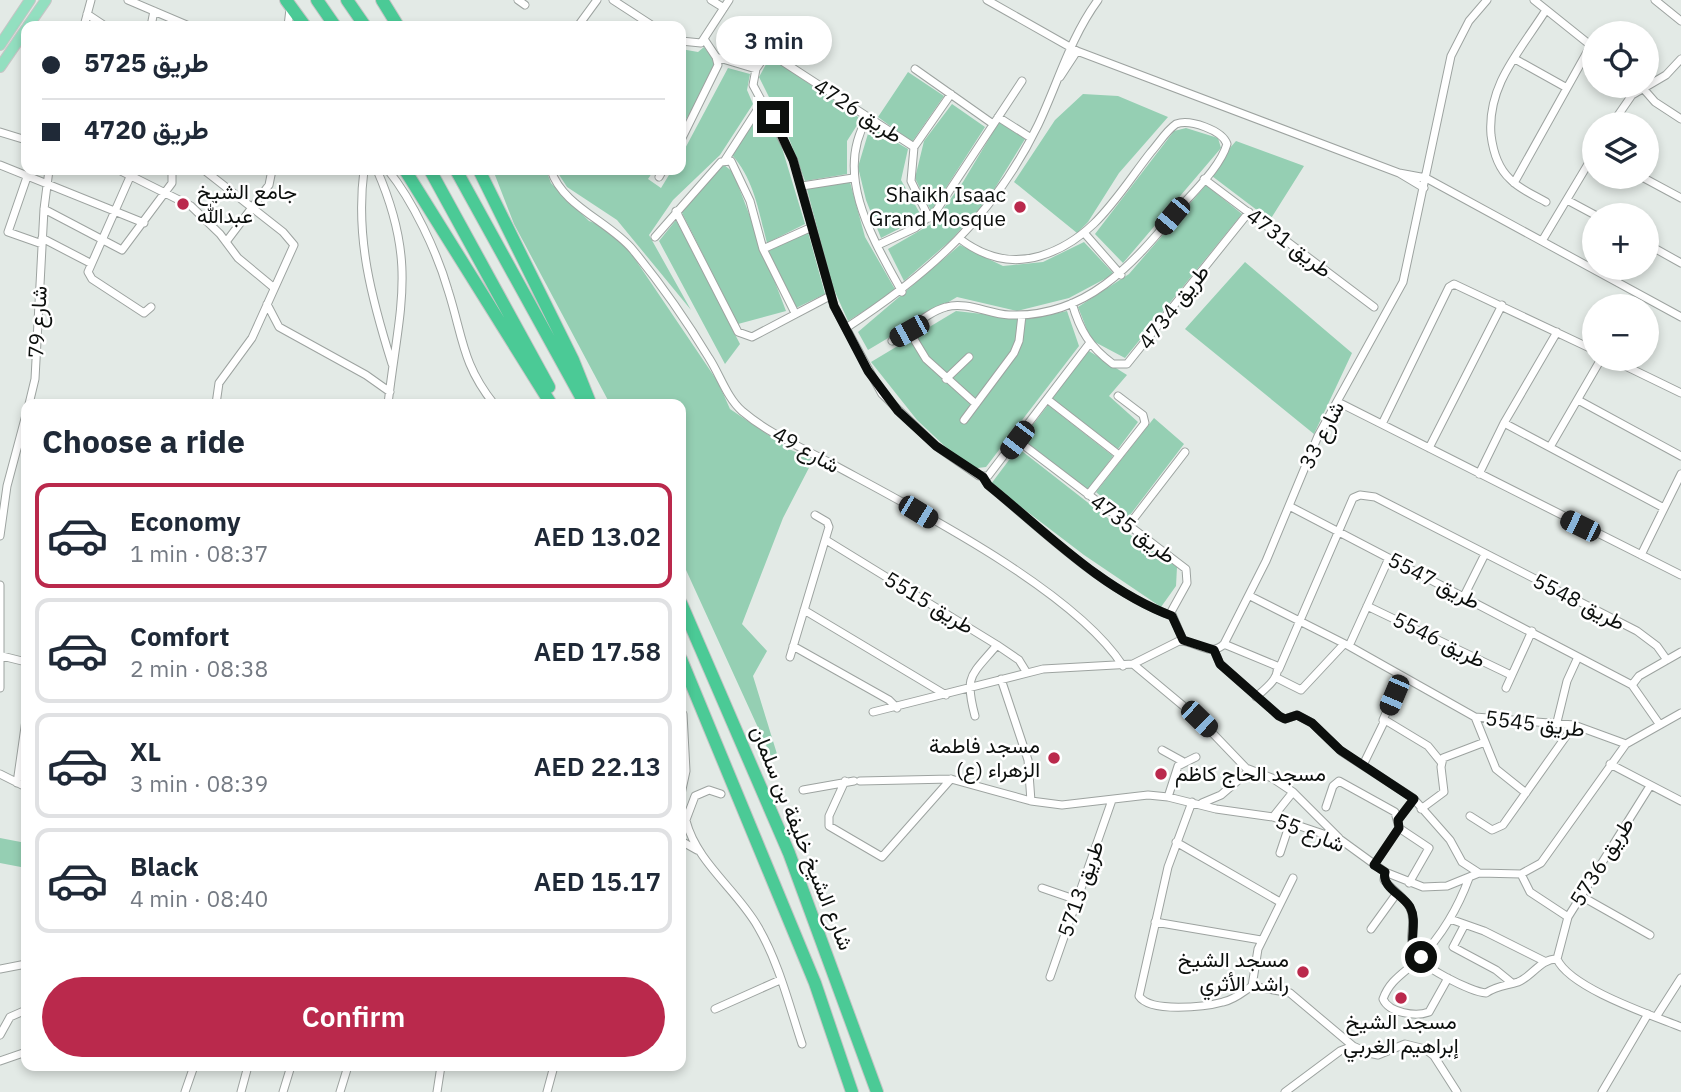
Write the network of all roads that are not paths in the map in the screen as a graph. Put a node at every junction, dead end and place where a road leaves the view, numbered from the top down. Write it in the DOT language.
graph roads {
  1 [pos="30,0"];
  2 [pos="46,0"];
  3 [pos="91,0"];
  4 [pos="128,0"];
  5 [pos="317,0"];
  6 [pos="347,0"];
  7 [pos="382,0"];
  8 [pos="597,0"];
  9 [pos="613,0"];
  10 [pos="711,0"];
  11 [pos="729,0"];
  12 [pos="987,0"];
  13 [pos="1098,0"];
  14 [pos="1487,0"];
  15 [pos="1655,0"];
  16 [pos="287,1"];
  17 [pos="1541,4"];
  18 [pos="724,8"];
  19 [pos="154,11"];
  20 [pos="87,14"];
  21 [pos="32,21"];
  22 [pos="85,21"];
  23 [pos="98,21"];
  24 [pos="152,21"];
  25 [pos="177,21"];
  26 [pos="289,21"];
  27 [pos="301,21"];
  28 [pos="332,21"];
  29 [pos="362,21"];
  30 [pos="395,21"];
  31 [pos="582,21"];
  32 [pos="645,21"];
  33 [pos="1681,21"];
  34 [pos="782,32"];
  35 [pos="21,37"];
  36 [pos="704,39"];
  37 [pos="1582,39"];
  38 [pos="686,42"];
  39 [pos="0,45"];
  40 [pos="1074,50"];
  41 [pos="768,52"];
  42 [pos="716,57"];
  43 [pos="1515,59"];
  44 [pos="1681,59"];
  45 [pos="1582,63"];
  46 [pos="0,67"];
  47 [pos="756,69"];
  48 [pos="915,69"];
  49 [pos="1659,78"];
  50 [pos="1022,81"];
  51 [pos="1567,88"];
  52 [pos="951,94"];
  53 [pos="1655,98"];
  54 [pos="763,101"];
  55 [pos="867,119"];
  56 [pos="995,120"];
  57 [pos="1681,120"];
  58 [pos="686,131"];
  59 [pos="0,132"];
  60 [pos="1031,138"];
  61 [pos="21,139"];
  62 [pos="914,147"];
  63 [pos="725,160"];
  64 [pos="1,167"];
  65 [pos="1399,173"];
  66 [pos="1582,174"];
  67 [pos="21,175"];
  68 [pos="22,175"];
  69 [pos="48,175"];
  70 [pos="131,175"];
  71 [pos="137,175"];
  72 [pos="172,175"];
  73 [pos="210,175"];
  74 [pos="271,175"];
  75 [pos="364,175"];
  76 [pos="379,175"];
  77 [pos="391,175"];
  78 [pos="408,175"];
  79 [pos="433,175"];
  80 [pos="459,175"];
  81 [pos="482,175"];
  82 [pos="485,175"];
  83 [pos="552,175"];
  84 [pos="27,177"];
  85 [pos="853,178"];
  86 [pos="1204,178"];
  87 [pos="1426,178"];
  88 [pos="1514,183"];
  89 [pos="47,185"];
  90 [pos="802,186"];
  91 [pos="1659,186"];
  92 [pos="488,187"];
  93 [pos="1424,188"];
  94 [pos="165,193"];
  95 [pos="1681,198"];
  96 [pos="1567,200"];
  97 [pos="1546,202"];
  98 [pos="1582,208"];
  99 [pos="44,209"];
  100 [pos="251,209"];
  101 [pos="677,211"];
  102 [pos="113,212"];
  103 [pos="1249,212"];
  104 [pos="929,218"];
  105 [pos="144,223"];
  106 [pos="812,227"];
  107 [pos="1086,235"];
  108 [pos="655,237"];
  109 [pos="960,239"];
  110 [pos="42,241"];
  111 [pos="100,241"];
  112 [pos="1542,241"];
  113 [pos="226,242"];
  114 [pos="878,245"];
  115 [pos="763,249"];
  116 [pos="1659,251"];
  117 [pos="90,263"];
  118 [pos="1681,263"];
  119 [pos="1121,275"];
  120 [pos="273,287"];
  121 [pos="902,292"];
  122 [pos="831,296"];
  123 [pos="1072,303"];
  124 [pos="267,304"];
  125 [pos="1502,305"];
  126 [pos="151,307"];
  127 [pos="1374,307"];
  128 [pos="795,313"];
  129 [pos="1022,315"];
  130 [pos="1681,317"];
  131 [pos="846,328"];
  132 [pos="909,331"];
  133 [pos="1556,332"];
  134 [pos="892,341"];
  135 [pos="1089,344"];
  136 [pos="1582,344"];
  137 [pos="969,357"];
  138 [pos="393,368"];
  139 [pos="1594,371"];
  140 [pos="1636,371"];
  141 [pos="946,379"];
  142 [pos="390,392"];
  143 [pos="1681,393"];
  144 [pos="1118,396"];
  145 [pos="30,399"];
  146 [pos="217,399"];
  147 [pos="389,399"];
  148 [pos="491,399"];
  149 [pos="548,399"];
  150 [pos="555,399"];
  151 [pos="584,399"];
  152 [pos="586,399"];
  153 [pos="1047,399"];
  154 [pos="1578,400"];
  155 [pos="1338,402"];
  156 [pos="976,404"];
  157 [pos="964,420"];
  158 [pos="1504,423"];
  159 [pos="1382,424"];
  160 [pos="21,434"];
  161 [pos="1017,440"];
  162 [pos="1550,447"];
  163 [pos="1429,448"];
  164 [pos="1185,452"];
  165 [pos="1119,455"];
  166 [pos="1681,456"];
  167 [pos="1479,474"];
  168 [pos="1681,474"];
  169 [pos="987,475"];
  170 [pos="1088,495"];
  171 [pos="1289,506"];
  172 [pos="1664,508"];
  173 [pos="814,515"];
  174 [pos="1128,526"];
  175 [pos="1338,531"];
  176 [pos="0,536"];
  177 [pos="825,540"];
  178 [pos="1485,554"];
  179 [pos="1641,555"];
  180 [pos="1389,558"];
  181 [pos="1681,575"];
  182 [pos="0,584"];
  183 [pos="1250,596"];
  184 [pos="1464,596"];
  185 [pos="1367,606"];
  186 [pos="804,610"];
  187 [pos="686,615"];
  188 [pos="1172,616"];
  189 [pos="1299,621"];
  190 [pos="1532,631"];
  191 [pos="1183,640"];
  192 [pos="1224,644"];
  193 [pos="997,645"];
  194 [pos="1347,645"];
  195 [pos="793,646"];
  196 [pos="1214,650"];
  197 [pos="1681,652"];
  198 [pos="2,656"];
  199 [pos="790,657"];
  200 [pos="1578,657"];
  201 [pos="21,660"];
  202 [pos="1667,660"];
  203 [pos="1133,664"];
  204 [pos="1123,666"];
  205 [pos="686,671"];
  206 [pos="1027,673"];
  207 [pos="1277,673"];
  208 [pos="1511,675"];
  209 [pos="1402,677"];
  210 [pos="998,679"];
  211 [pos="1632,685"];
  212 [pos="0,688"];
  213 [pos="967,688"];
  214 [pos="1506,688"];
  215 [pos="946,695"];
  216 [pos="1256,697"];
  217 [pos="897,708"];
  218 [pos="873,712"];
  219 [pos="1681,713"];
  220 [pos="975,716"];
  221 [pos="1475,717"];
  222 [pos="1383,720"];
  223 [pos="1557,722"];
  224 [pos="1574,725"];
  225 [pos="1657,726"];
  226 [pos="1485,742"];
  227 [pos="1626,744"];
  228 [pos="1163,750"];
  229 [pos="21,755"];
  230 [pos="1196,757"];
  231 [pos="1182,761"];
  232 [pos="1441,762"];
  233 [pos="1364,763"];
  234 [pos="1610,764"];
  235 [pos="1250,770"];
  236 [pos="2,776"];
  237 [pos="951,779"];
  238 [pos="845,781"];
  239 [pos="17,783"];
  240 [pos="21,785"];
  241 [pos="1650,786"];
  242 [pos="803,790"];
  243 [pos="1293,792"];
  244 [pos="1526,793"];
  245 [pos="721,794"];
  246 [pos="1222,795"];
  247 [pos="1168,797"];
  248 [pos="1414,799"];
  249 [pos="1112,800"];
  250 [pos="1031,801"];
  251 [pos="1681,801"];
  252 [pos="1192,802"];
  253 [pos="1202,804"];
  254 [pos="1326,807"];
  255 [pos="1216,809"];
  256 [pos="1421,809"];
  257 [pos="686,813"];
  258 [pos="1469,816"];
  259 [pos="1273,817"];
  260 [pos="686,821"];
  261 [pos="1290,823"];
  262 [pos="1398,824"];
  263 [pos="1341,840"];
  264 [pos="1176,842"];
  265 [pos="686,844"];
  266 [pos="698,850"];
  267 [pos="1280,853"];
  268 [pos="1374,865"];
  269 [pos="1385,872"];
  270 [pos="1479,873"];
  271 [pos="1521,874"];
  272 [pos="1469,877"];
  273 [pos="1293,878"];
  274 [pos="1409,883"];
  275 [pos="1042,888"];
  276 [pos="1397,892"];
  277 [pos="1581,896"];
  278 [pos="1077,900"];
  279 [pos="1280,902"];
  280 [pos="1568,918"];
  281 [pos="1450,919"];
  282 [pos="1155,922"];
  283 [pos="1464,926"];
  284 [pos="1371,929"];
  285 [pos="1650,935"];
  286 [pos="1261,940"];
  287 [pos="1557,959"];
  288 [pos="1418,960"];
  289 [pos="0,961"];
  290 [pos="1544,961"];
  291 [pos="21,964"];
  292 [pos="15,965"];
  293 [pos="0,969"];
  294 [pos="1050,977"];
  295 [pos="1448,978"];
  296 [pos="1681,978"];
  297 [pos="780,979"];
  298 [pos="1512,983"];
  299 [pos="1252,986"];
  300 [pos="715,1009"];
  301 [pos="21,1012"];
  302 [pos="1652,1016"];
  303 [pos="1681,1027"];
  304 [pos="0,1035"];
  305 [pos="802,1044"];
  306 [pos="1353,1046"];
  307 [pos="21,1054"];
  308 [pos="0,1061"];
  309 [pos="192,1071"];
  310 [pos="247,1071"];
  311 [pos="289,1071"];
  312 [pos="347,1071"];
  313 [pos="441,1071"];
  314 [pos="553,1071"];
  315 [pos="185,1092"];
  316 [pos="241,1092"];
  317 [pos="283,1092"];
  318 [pos="341,1092"];
  319 [pos="438,1092"];
  320 [pos="547,1092"];
  321 [pos="852,1092"];
  322 [pos="877,1092"];
  323 [pos="1285,1092"];
  324 [pos="1457,1092"];
  325 [pos="1602,1092"];
  1 -- 39 [label="main road"];
  2 -- 21 [label="main road"];
  3 -- 20 [label="street"];
  4 -- 19 [label="street"];
  5 -- 28 [label="highway"];
  6 -- 29 [label="highway"];
  7 -- 30 [label="highway"];
  8 -- 31 [label="street"];
  9 -- 32 [label="street"];
  10 -- 18 [label="street"];
  11 -- 18 [label="street"];
  12 -- 40 [label="street"];
  13 -- 40 [label="street"];
  14 -- 87 [label="street, شارع 33"];
  15 -- 33 [label="street"];
  16 -- 26 [label="street"];
  16 -- 27 [label="highway"];
  17 -- 37 [label="street"];
  17 -- 43 [label="street"];
  18 -- 36 [label="street"];
  19 -- 24 [label="street"];
  19 -- 25 [label="street"];
  20 -- 22 [label="street"];
  20 -- 23 [label="street"];
  34 -- 41 [label="street"];
  35 -- 46 [label="main road"];
  36 -- 38 [label="street"];
  36 -- 42 [label="street"];
  40 -- 60 [label="street"];
  40 -- 65 [label="street"];
  41 -- 47 [label="street"];
  41 -- 55 [label="street, طريق 4726"];
  42 -- 47 [label="street"];
  42 -- 58 [label="street"];
  43 -- 51 [label="street"];
  43 -- 88 [label="street"];
  44 -- 49 [label="street"];
  45 -- 51 [label="street"];
  47 -- 54 [label="street"];
  48 -- 52 [label="street"];
  50 -- 56 [label="street"];
  51 -- 88 [label="street"];
  52 -- 56 [label="street"];
  52 -- 62 [label="street"];
  53 -- 57 [label="street"];
  54 -- 63 [label="street"];
  54 -- 90 [label="street"];
  55 -- 62 [label="street, طريق 4726"];
  55 -- 85 [label="street"];
  56 -- 60 [label="street"];
  56 -- 104 [label="street"];
  59 -- 61 [label="street"];
  60 -- 109 [label="street"];
  62 -- 104 [label="street"];
  63 -- 101 [label="street"];
  63 -- 115 [label="street"];
  64 -- 67 [label="street"];
  65 -- 87 [label="street"];
  65 -- 93 [label="street"];
  66 -- 96 [label="street"];
  68 -- 84 [label="street"];
  69 -- 89 [label="street, شارع 79"];
  70 -- 102 [label="street"];
  71 -- 94 [label="street"];
  72 -- 94 [label="street"];
  73 -- 100 [label="street"];
  74 -- 100 [label="street"];
  75 -- 138 [label="street"];
  76 -- 138 [label="street"];
  77 -- 148 [label="street"];
  78 -- 149 [label="highway"];
  79 -- 150 [label="highway"];
  80 -- 151 [label="highway"];
  81 -- 92 [label="highway"];
  82 -- 92 [label="street"];
  83 -- 204 [label="street, شارع 49"];
  84 -- 89 [label="street"];
  84 -- 110 [label="street"];
  85 -- 90 [label="street"];
  85 -- 114 [label="street"];
  86 -- 103 [label="street, طريق 4731"];
  86 -- 107 [label="street"];
  86 -- 119 [label="street"];
  87 -- 93 [label="street, شارع 33"];
  87 -- 112 [label="street"];
  88 -- 97 [label="street"];
  89 -- 99 [label="street, شارع 79"];
  89 -- 102 [label="street"];
  90 -- 106 [label="street"];
  91 -- 95 [label="street"];
  92 -- 152 [label="highway"];
  93 -- 155 [label="street, شارع 33"];
  94 -- 105 [label="street"];
  94 -- 113 [label="street"];
  96 -- 98 [label="street"];
  96 -- 112 [label="street"];
  99 -- 110 [label="street, شارع 79"];
  99 -- 111 [label="street"];
  100 -- 113 [label="street"];
  100 -- 120 [label="street"];
  101 -- 108 [label="street"];
  101 -- 128 [label="street"];
  102 -- 105 [label="street"];
  102 -- 111 [label="street"];
  103 -- 127 [label="street, طريق 4731"];
  103 -- 135 [label="street, طريق 4734"];
  104 -- 114 [label="street"];
  105 -- 111 [label="street"];
  106 -- 115 [label="street"];
  106 -- 122 [label="street"];
  107 -- 109 [label="street"];
  107 -- 119 [label="street"];
  109 -- 121 [label="street"];
  110 -- 117 [label="street"];
  110 -- 145 [label="street, شارع 79"];
  111 -- 117 [label="street"];
  112 -- 130 [label="street"];
  113 -- 120 [label="street"];
  114 -- 121 [label="street"];
  115 -- 128 [label="street"];
  116 -- 118 [label="street"];
  117 -- 126 [label="street"];
  119 -- 123 [label="street"];
  120 -- 124 [label="street"];
  121 -- 131 [label="street"];
  122 -- 128 [label="street"];
  122 -- 131 [label="street"];
  123 -- 129 [label="street"];
  123 -- 135 [label="street"];
  124 -- 142 [label="street"];
  124 -- 146 [label="street"];
  125 -- 133 [label="street"];
  125 -- 159 [label="street"];
  125 -- 163 [label="street"];
  129 -- 132 [label="street"];
  129 -- 156 [label="street"];
  131 -- 169 [label="street"];
  132 -- 134 [label="street"];
  132 -- 141 [label="street"];
  133 -- 136 [label="street"];
  133 -- 158 [label="street"];
  135 -- 153 [label="street"];
  137 -- 141 [label="street"];
  138 -- 142 [label="street"];
  139 -- 154 [label="street"];
  140 -- 143 [label="street"];
  141 -- 156 [label="street"];
  142 -- 147 [label="street"];
  144 -- 165 [label="street"];
  153 -- 161 [label="street"];
  153 -- 165 [label="street"];
  154 -- 162 [label="street"];
  154 -- 166 [label="street"];
  155 -- 159 [label="street"];
  155 -- 171 [label="street, شارع 33"];
  156 -- 157 [label="street"];
  158 -- 162 [label="street"];
  158 -- 167 [label="street"];
  159 -- 163 [label="street"];
  160 -- 176 [label="street"];
  161 -- 169 [label="street"];
  161 -- 170 [label="street, طريق 4735"];
  162 -- 172 [label="street"];
  163 -- 167 [label="street"];
  164 -- 174 [label="street"];
  165 -- 170 [label="street"];
  167 -- 179 [label="street"];
  168 -- 172 [label="street"];
  169 -- 188 [label="street"];
  170 -- 174 [label="street, طريق 4735"];
  171 -- 175 [label="street, طريق 5547"];
  171 -- 183 [label="street, شارع 33"];
  172 -- 179 [label="street"];
  173 -- 177 [label="street"];
  174 -- 188 [label="street, طريق 4735"];
  175 -- 178 [label="street, طريق 5548"];
  175 -- 180 [label="street, طريق 5547"];
  175 -- 189 [label="street"];
  177 -- 186 [label="street"];
  177 -- 193 [label="street, طريق 5515"];
  178 -- 184 [label="street"];
  178 -- 202 [label="street, طريق 5548"];
  179 -- 181 [label="street"];
  180 -- 184 [label="street, طريق 5547"];
  180 -- 185 [label="street, طريق 5546"];
  182 -- 198 [label="street"];
  183 -- 189 [label="street, طريق 5545"];
  183 -- 192 [label="street, شارع 33"];
  184 -- 190 [label="street, طريق 5547"];
  185 -- 194 [label="street, طريق 5546"];
  185 -- 208 [label="street, طريق 5546"];
  186 -- 195 [label="street"];
  186 -- 215 [label="street"];
  187 -- 322 [label="highway, شارع الشيخ خليفة بن سلمان"];
  188 -- 191 [label="street"];
  189 -- 194 [label="street, طريق 5545"];
  189 -- 207 [label="street"];
  190 -- 200 [label="street, طريق 5547"];
  190 -- 208 [label="street, طريق 5546"];
  191 -- 196 [label="street"];
  191 -- 203 [label="street"];
  192 -- 196 [label="street"];
  192 -- 207 [label="street"];
  193 -- 206 [label="street, طريق 5515"];
  193 -- 213 [label="street"];
  194 -- 207 [label="street, طريق 5546"];
  194 -- 209 [label="street, طريق 5545"];
  195 -- 199 [label="street"];
  195 -- 217 [label="street"];
  196 -- 216 [label="street"];
  197 -- 202 [label="street"];
  198 -- 201 [label="street"];
  198 -- 212 [label="street"];
  200 -- 211 [label="street, طريق 5547"];
  200 -- 223 [label="street"];
  202 -- 211 [label="street"];
  203 -- 204 [label="street"];
  203 -- 235 [label="street"];
  204 -- 206 [label="street"];
  205 -- 321 [label="highway, شارع الشيخ خليفة بن سلمان"];
  206 -- 210 [label="street"];
  207 -- 216 [label="street"];
  208 -- 214 [label="street, طريق 5546"];
  209 -- 221 [label="street, طريق 5545"];
  209 -- 222 [label="street"];
  210 -- 213 [label="street"];
  210 -- 250 [label="street"];
  211 -- 225 [label="street, طريق 5547"];
  213 -- 215 [label="street"];
  213 -- 220 [label="street"];
  215 -- 217 [label="street"];
  216 -- 233 [label="street"];
  217 -- 218 [label="street"];
  219 -- 225 [label="street"];
  221 -- 223 [label="street, طريق 5545"];
  221 -- 226 [label="street"];
  222 -- 232 [label="street"];
  222 -- 233 [label="street"];
  223 -- 224 [label="street, طريق 5545"];
  224 -- 227 [label="street, طريق 5545"];
  224 -- 244 [label="street"];
  225 -- 227 [label="street"];
  226 -- 232 [label="street"];
  226 -- 244 [label="street"];
  227 -- 234 [label="street"];
  228 -- 231 [label="street"];
  229 -- 239 [label="street"];
  230 -- 231 [label="street"];
  231 -- 247 [label="street"];
  232 -- 256 [label="street"];
  233 -- 248 [label="street"];
  234 -- 241 [label="street"];
  234 -- 271 [label="street"];
  235 -- 243 [label="street"];
  235 -- 246 [label="street"];
  236 -- 239 [label="street"];
  237 -- 238 [label="street, شارع 55"];
  237 -- 238 [label="street"];
  237 -- 250 [label="street, شارع 55"];
  238 -- 242 [label="street, شارع 55"];
  239 -- 240 [label="street"];
  241 -- 251 [label="street"];
  241 -- 277 [label="street, طريق 5736"];
  243 -- 259 [label="street"];
  243 -- 263 [label="street"];
  244 -- 258 [label="street"];
  245 -- 257 [label="street"];
  246 -- 253 [label="street"];
  246 -- 255 [label="street"];
  247 -- 249 [label="street, شارع 55"];
  247 -- 252 [label="street, شارع 55"];
  248 -- 256 [label="street"];
  248 -- 262 [label="street"];
  249 -- 250 [label="street, شارع 55"];
  249 -- 278 [label="street, طريق 5713"];
  252 -- 253 [label="street, شارع 55"];
  252 -- 264 [label="street"];
  253 -- 255 [label="street, شارع 55"];
  254 -- 262 [label="street"];
  255 -- 259 [label="street, شارع 55"];
  256 -- 270 [label="street"];
  259 -- 261 [label="street, شارع 55"];
  260 -- 266 [label="street"];
  261 -- 263 [label="street, شارع 55"];
  261 -- 267 [label="street"];
  262 -- 268 [label="street"];
  262 -- 274 [label="street"];
  263 -- 268 [label="street, شارع 55"];
  264 -- 279 [label="street"];
  264 -- 282 [label="street"];
  265 -- 266 [label="street"];
  266 -- 297 [label="street"];
  268 -- 269 [label="street, شارع 55"];
  269 -- 274 [label="street, شارع 55"];
  269 -- 276 [label="street"];
  270 -- 271 [label="street, شارع 55"];
  270 -- 272 [label="street, شارع 55"];
  271 -- 280 [label="street, طريق 5736"];
  272 -- 274 [label="street, شارع 55"];
  272 -- 281 [label="street"];
  273 -- 279 [label="street"];
  275 -- 278 [label="street"];
  276 -- 284 [label="street"];
  276 -- 288 [label="street"];
  277 -- 280 [label="street, طريق 5736"];
  277 -- 285 [label="street"];
  278 -- 294 [label="street, طريق 5713"];
  279 -- 286 [label="street"];
  280 -- 287 [label="street"];
  281 -- 283 [label="street"];
  281 -- 288 [label="street"];
  282 -- 286 [label="street"];
  282 -- 299 [label="street"];
  283 -- 290 [label="street"];
  283 -- 298 [label="street"];
  286 -- 299 [label="street"];
  287 -- 290 [label="street"];
  287 -- 302 [label="street"];
  288 -- 295 [label="street"];
  288 -- 295 [label="street"];
  289 -- 292 [label="street"];
  290 -- 298 [label="street"];
  291 -- 292 [label="street"];
  292 -- 293 [label="street"];
  295 -- 298 [label="street"];
  296 -- 302 [label="street"];
  297 -- 300 [label="street"];
  297 -- 305 [label="street"];
  299 -- 306 [label="street"];
  301 -- 304 [label="street"];
  302 -- 303 [label="street"];
  302 -- 325 [label="street"];
  306 -- 323 [label="street"];
  306 -- 324 [label="street"];
  307 -- 308 [label="street"];
  309 -- 315 [label="street"];
  310 -- 316 [label="street"];
  311 -- 317 [label="street"];
  312 -- 318 [label="street"];
  313 -- 319 [label="street"];
  314 -- 320 [label="street"];
}
